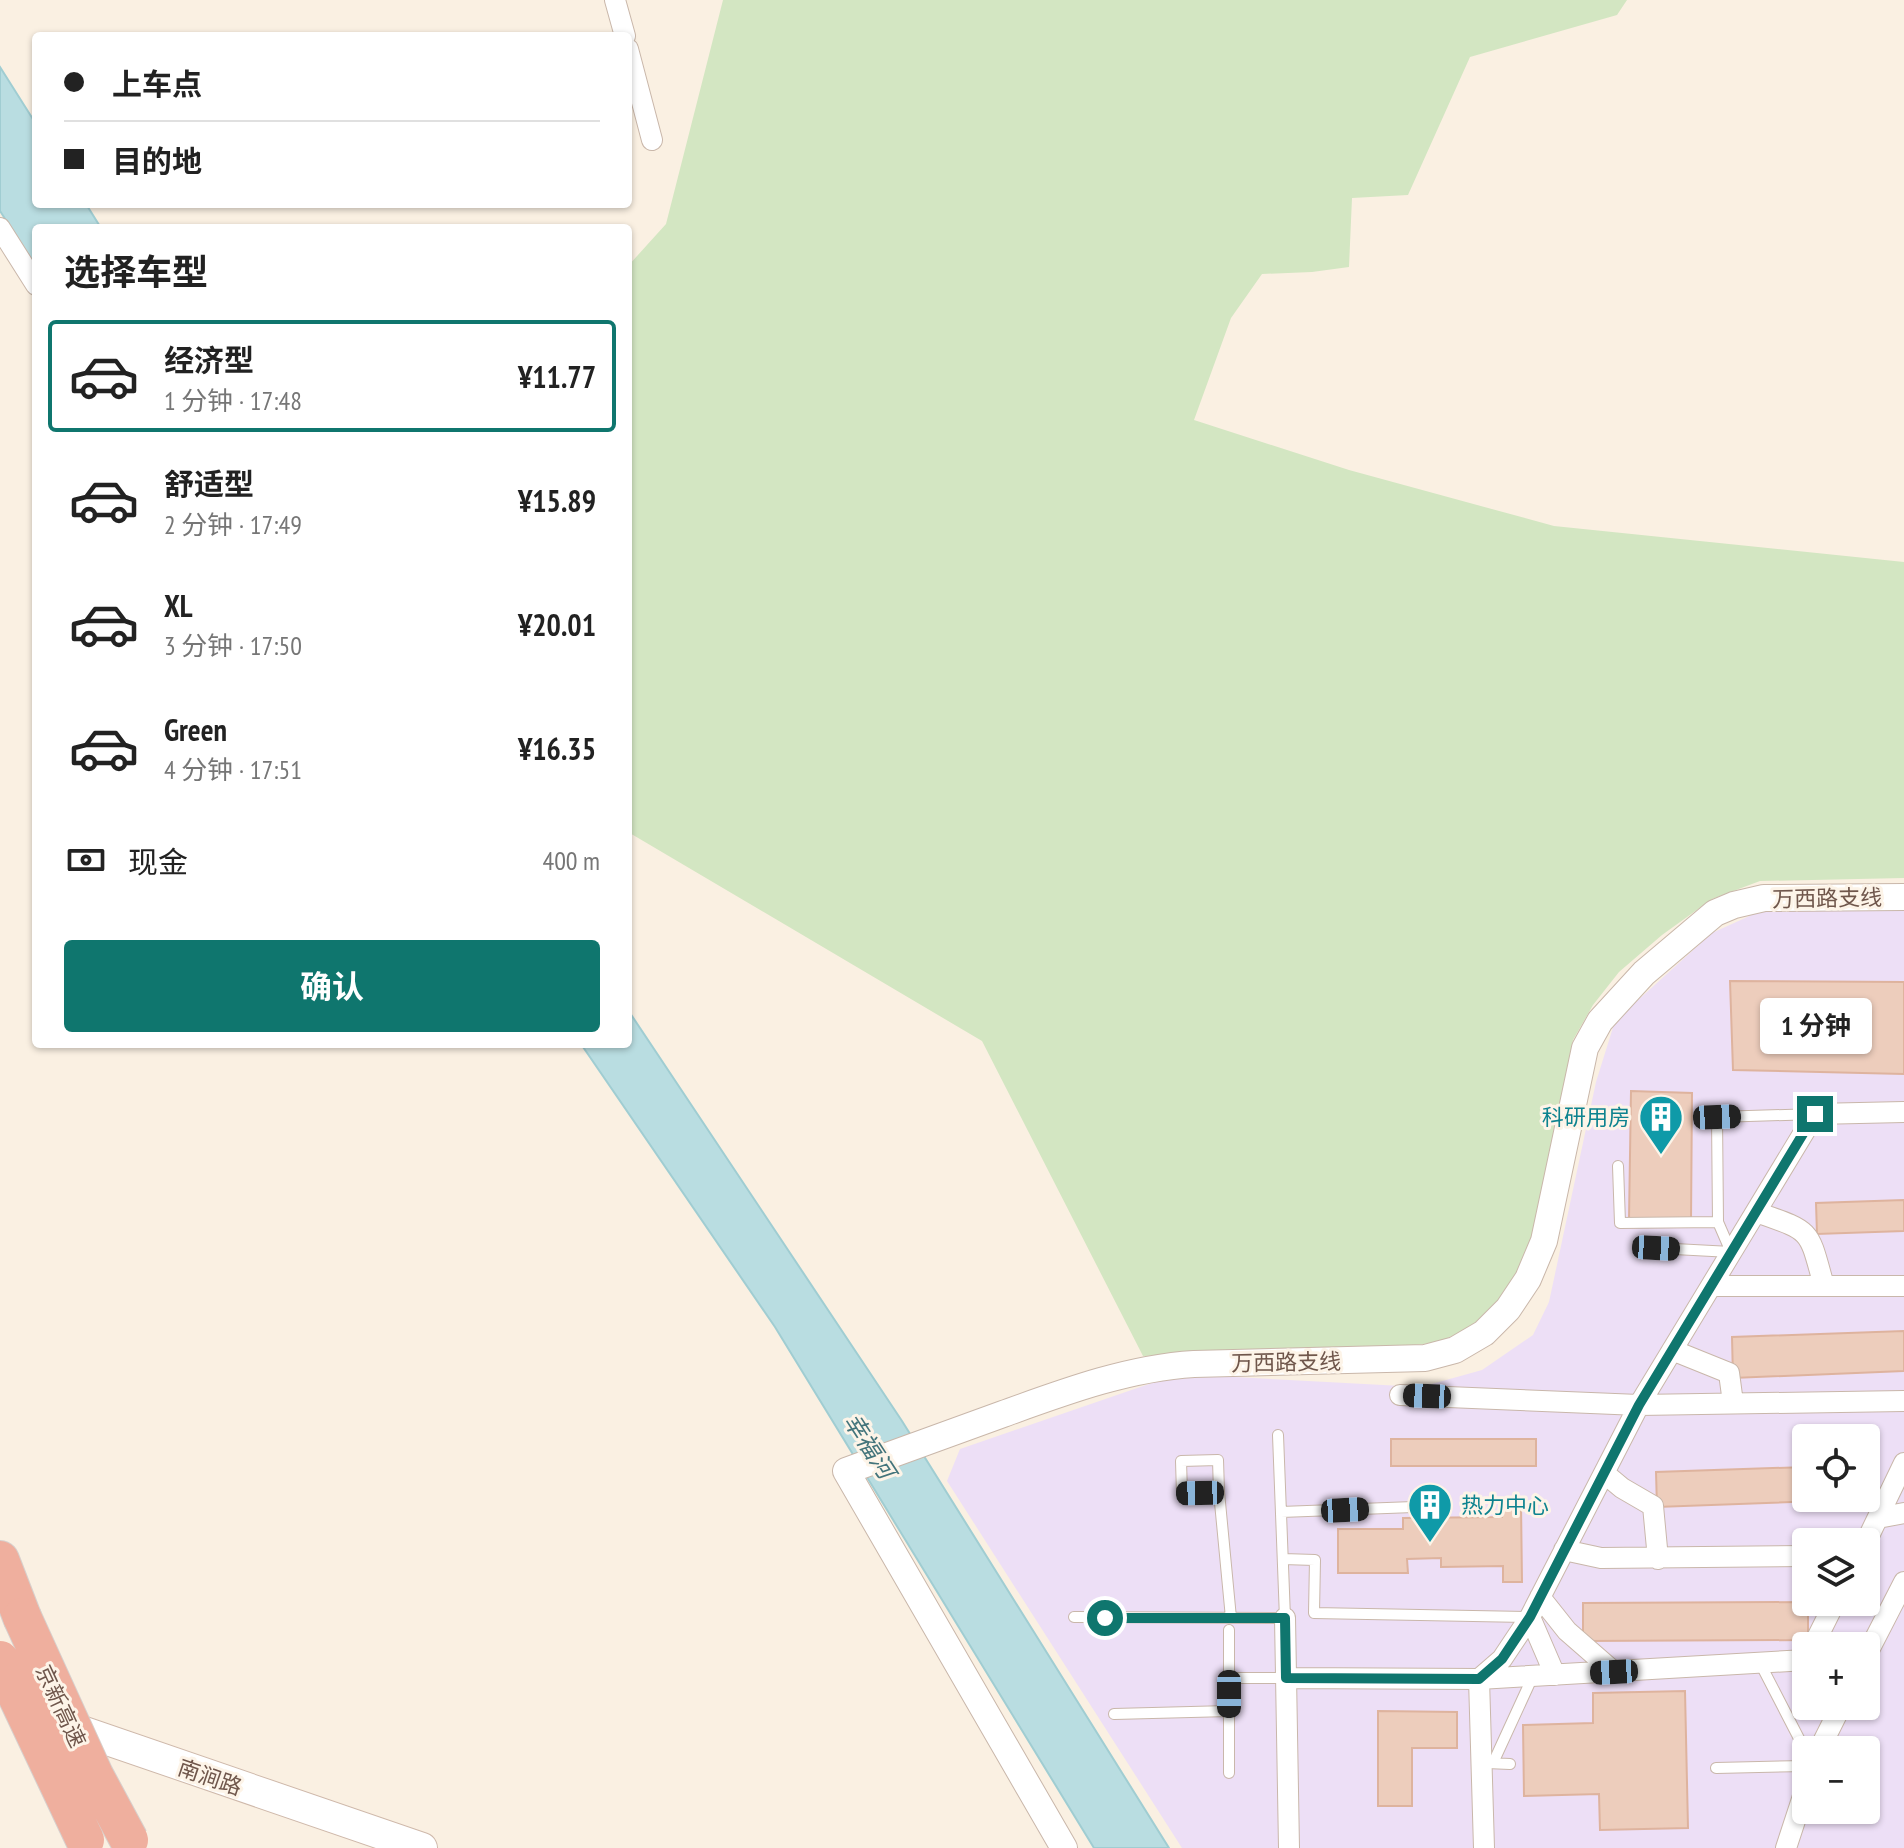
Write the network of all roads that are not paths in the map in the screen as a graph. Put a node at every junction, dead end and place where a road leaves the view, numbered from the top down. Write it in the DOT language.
graph roads {
  1 [pos="615,0"];
  2 [pos="624,32"];
  3 [pos="632,64"];
  4 [pos="652,140"];
  5 [pos="0,228"];
  6 [pos="32,279"];
  7 [pos="1904,897"];
  8 [pos="1904,1112"];
  9 [pos="1815,1114"];
  10 [pos="1618,1166"];
  11 [pos="1756,1212"];
  12 [pos="1718,1222"];
  13 [pos="1656,1248"];
  14 [pos="1731,1252"];
  15 [pos="1711,1286"];
  16 [pos="1824,1286"];
  17 [pos="1904,1286"];
  18 [pos="1672,1350"];
  19 [pos="1400,1395"];
  20 [pos="1904,1401"];
  21 [pos="1733,1403"];
  22 [pos="1639,1405"];
  23 [pos="1278,1435"];
  24 [pos="1904,1463"];
  25 [pos="1604,1473"];
  26 [pos="1219,1492"];
  27 [pos="1440,1506"];
  28 [pos="1281,1512"];
  29 [pos="1904,1513"];
  30 [pos="1878,1518"];
  31 [pos="1873,1528"];
  32 [pos="1564,1550"];
  33 [pos="1792,1556"];
  34 [pos="1283,1559"];
  35 [pos="1658,1559"];
  36 [pos="0,1560"];
  37 [pos="1904,1582"];
  38 [pos="1540,1597"];
  39 [pos="1074,1617"];
  40 [pos="1530,1617"];
  41 [pos="1231,1618"];
  42 [pos="1285,1618"];
  43 [pos="1229,1630"];
  44 [pos="1878,1632"];
  45 [pos="0,1660"];
  46 [pos="1792,1661"];
  47 [pos="1760,1663"];
  48 [pos="1614,1672"];
  49 [pos="1555,1675"];
  50 [pos="1533,1676"];
  51 [pos="1229,1678"];
  52 [pos="1286,1678"];
  53 [pos="1479,1679"];
  54 [pos="0,1701"];
  55 [pos="1229,1711"];
  56 [pos="1114,1714"];
  57 [pos="1798,1736"];
  58 [pos="1487,1763"];
  59 [pos="1510,1764"];
  60 [pos="1792,1766"];
  61 [pos="1716,1768"];
  62 [pos="1229,1773"];
  63 [pos="1794,1824"];
  64 [pos="131,1844"];
  65 [pos="88,1845"];
  66 [pos="422,1848"];
  67 [pos="1064,1848"];
  68 [pos="1289,1848"];
  69 [pos="1484,1848"];
  70 [pos="1786,1848"];
  1 -- 2 [label="street"];
  3 -- 4 [label="street"];
  5 -- 6 [label="street"];
  7 -- 67 [label="street, 万西路支线"];
  8 -- 9 [label="street"];
  9 -- 11 [label="street"];
  9 -- 12 [label="lane"];
  10 -- 12 [label="lane"];
  11 -- 14 [label="street"];
  11 -- 16 [label="street"];
  12 -- 14 [label="lane"];
  13 -- 14 [label="lane"];
  14 -- 15 [label="street"];
  15 -- 16 [label="street"];
  15 -- 18 [label="street"];
  16 -- 17 [label="street"];
  18 -- 21 [label="street"];
  18 -- 22 [label="street"];
  19 -- 22 [label="street"];
  20 -- 21 [label="street"];
  21 -- 22 [label="street"];
  22 -- 25 [label="street"];
  23 -- 28 [label="lane"];
  24 -- 30 [label="street"];
  25 -- 32 [label="street"];
  25 -- 35 [label="street"];
  26 -- 26 [label="lane"];
  26 -- 41 [label="lane"];
  27 -- 28 [label="lane"];
  28 -- 34 [label="lane"];
  29 -- 30 [label="street"];
  30 -- 31 [label="street"];
  32 -- 35 [label="street"];
  32 -- 38 [label="street"];
  33 -- 35 [label="street"];
  34 -- 40 [label="lane"];
  34 -- 42 [label="lane"];
  36 -- 64 [label="highway, 京新高速, bridge"];
  37 -- 44 [label="street"];
  38 -- 40 [label="street"];
  38 -- 48 [label="street"];
  39 -- 41 [label="lane"];
  40 -- 49 [label="street"];
  40 -- 53 [label="street"];
  41 -- 42 [label="lane"];
  42 -- 52 [label="street"];
  43 -- 51 [label="lane"];
  45 -- 65 [label="highway, 京新高速, bridge"];
  46 -- 47 [label="street"];
  47 -- 48 [label="street"];
  47 -- 57 [label="lane"];
  48 -- 49 [label="street"];
  49 -- 50 [label="street"];
  50 -- 53 [label="street"];
  50 -- 58 [label="lane"];
  51 -- 52 [label="lane"];
  51 -- 55 [label="lane"];
  52 -- 53 [label="street"];
  52 -- 68 [label="street"];
  53 -- 58 [label="street"];
  54 -- 66 [label="main road, 南涧路"];
  55 -- 56 [label="lane"];
  55 -- 62 [label="lane"];
  58 -- 59 [label="lane"];
  58 -- 69 [label="street"];
  60 -- 61 [label="lane"];
  63 -- 70 [label="street"];
}
